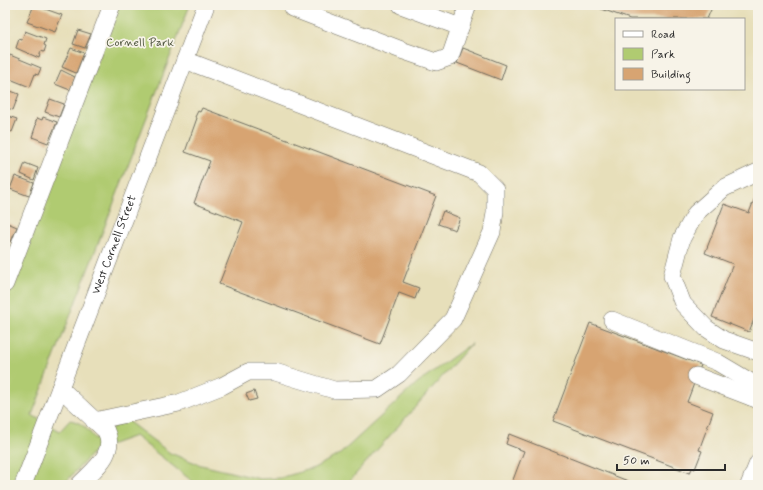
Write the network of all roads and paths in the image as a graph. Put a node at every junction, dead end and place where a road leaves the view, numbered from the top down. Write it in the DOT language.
graph roads {
  1 [pos="112,5"];
  2 [pos="206,5"];
  3 [pos="291,5"];
  4 [pos="401,5"];
  5 [pos="468,5"];
  6 [pos="460,27"];
  7 [pos="185,60"];
  8 [pos="758,172"];
  9 [pos="5,284"];
  10 [pos="612,320"];
  11 [pos="758,352"];
  12 [pos="696,376"];
  13 [pos="60,388"];
  14 [pos="755,398"];
  15 [pos="94,421"];
  16 [pos="758,463"];
  17 [pos="23,485"];
  18 [pos="79,485"];
  19 [pos="749,485"];
  1 -- 9 [label="street"];
  2 -- 7 [label="street, West Cornell Street"];
  3 -- 6 [label="street"];
  4 -- 6 [label="street"];
  5 -- 6 [label="street"];
  7 -- 13 [label="street, West Cornell Street"];
  7 -- 15 [label="street"];
  8 -- 11 [label="street"];
  10 -- 14 [label="street"];
  12 -- 14 [label="street"];
  13 -- 15 [label="street"];
  13 -- 17 [label="street, West Cornell Street"];
  15 -- 18 [label="street"];
  16 -- 19 [label="street"];
}
